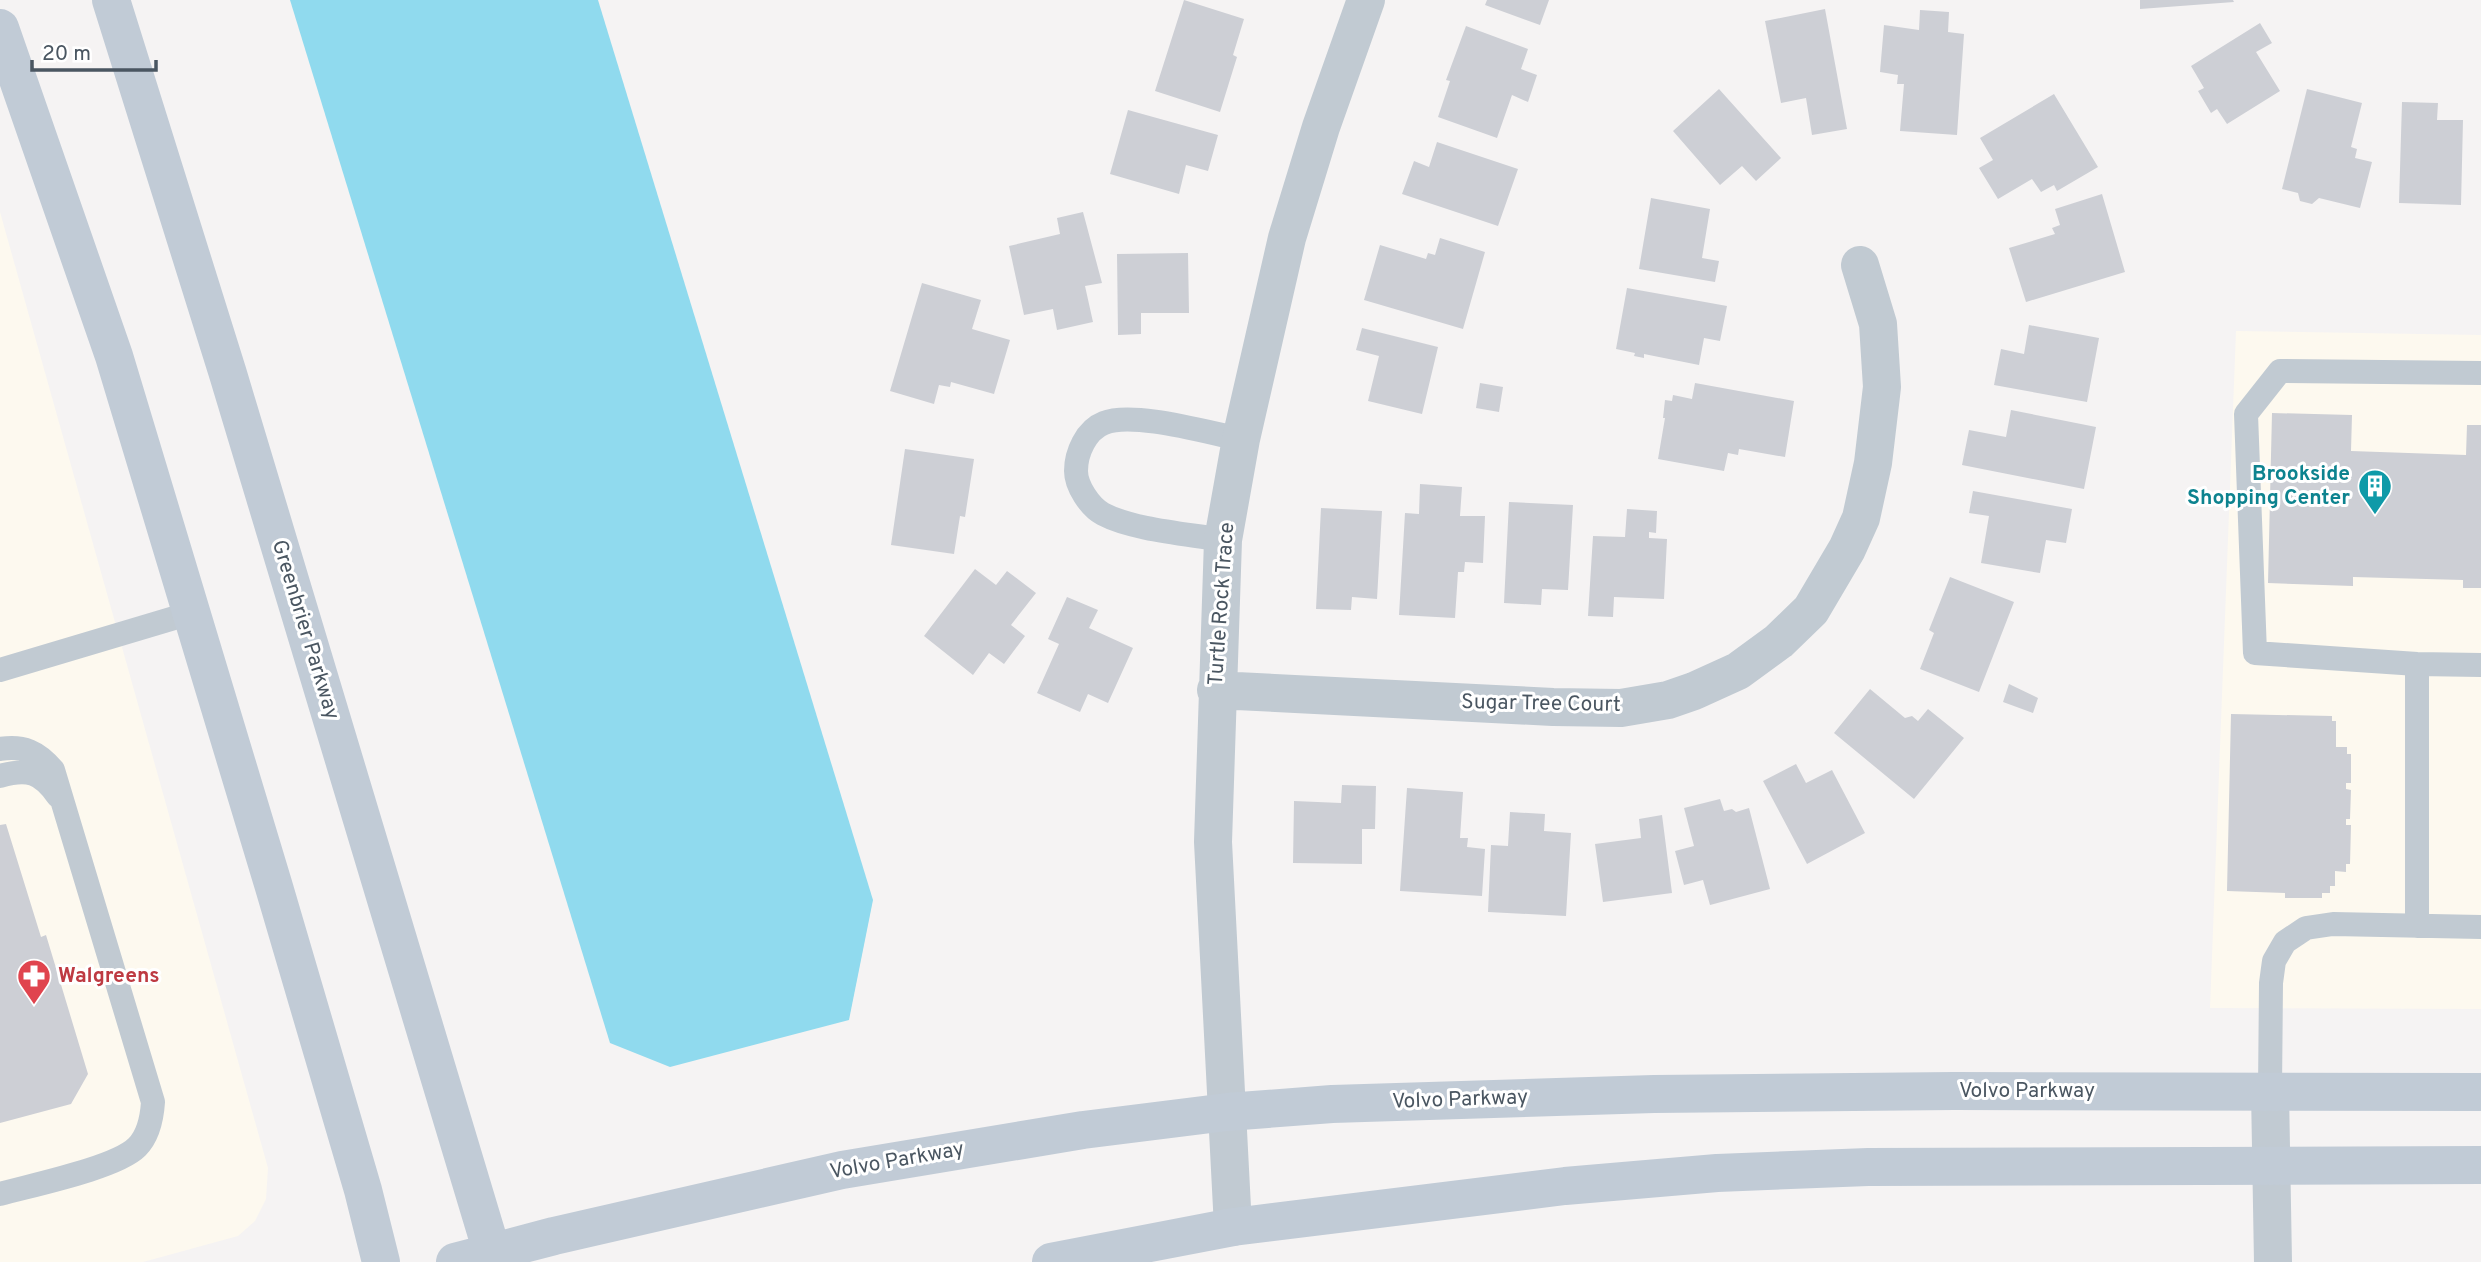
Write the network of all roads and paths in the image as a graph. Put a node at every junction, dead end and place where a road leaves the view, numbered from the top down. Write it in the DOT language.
graph roads {
  1 [pos="111,0"];
  2 [pos="1366,0"];
  3 [pos="0,28"];
  4 [pos="1860,265"];
  5 [pos="2481,373"];
  6 [pos="1241,439"];
  7 [pos="1223,540"];
  8 [pos="191,613"];
  9 [pos="2417,664"];
  10 [pos="2481,665"];
  11 [pos="0,670"];
  12 [pos="1216,690"];
  13 [pos="0,748"];
  14 [pos="0,776"];
  15 [pos="65,809"];
  16 [pos="2417,926"];
  17 [pos="2481,928"];
  18 [pos="2270,1091"];
  19 [pos="2481,1091"];
  20 [pos="1227,1112"];
  21 [pos="2271,1165"];
  22 [pos="2481,1165"];
  23 [pos="0,1194"];
  24 [pos="1233,1227"];
  25 [pos="493,1257"];
  26 [pos="381,1262"];
  27 [pos="454,1262"];
  28 [pos="1051,1262"];
  29 [pos="2273,1262"];
  1 -- 25 [label="main road, Greenbrier Parkway"];
  2 -- 6 [label="street, Turtle Rock Trace"];
  3 -- 8 [label="main road"];
  4 -- 12 [label="street, Sugar Tree Court"];
  5 -- 9 [label="lane"];
  6 -- 7 [label="street, Turtle Rock Trace"];
  6 -- 7 [label="lane"];
  7 -- 12 [label="street, Turtle Rock Trace"];
  8 -- 11 [label="lane"];
  8 -- 26 [label="main road"];
  9 -- 10 [label="lane"];
  9 -- 16 [label="lane"];
  12 -- 20 [label="street, Turtle Rock Trace"];
  13 -- 15 [label="lane"];
  14 -- 15 [label="lane"];
  15 -- 23 [label="lane"];
  16 -- 17 [label="lane"];
  16 -- 18 [label="lane"];
  18 -- 19 [label="main road, Volvo Parkway"];
  18 -- 20 [label="main road, Volvo Parkway"];
  18 -- 21 [label="street"];
  20 -- 24 [label="street, Turtle Rock Trace"];
  20 -- 25 [label="main road, Volvo Parkway"];
  21 -- 22 [label="main road"];
  21 -- 24 [label="main road"];
  21 -- 29 [label="street"];
  24 -- 28 [label="main road"];
  25 -- 27 [label="main road, Volvo Parkway"];
}
